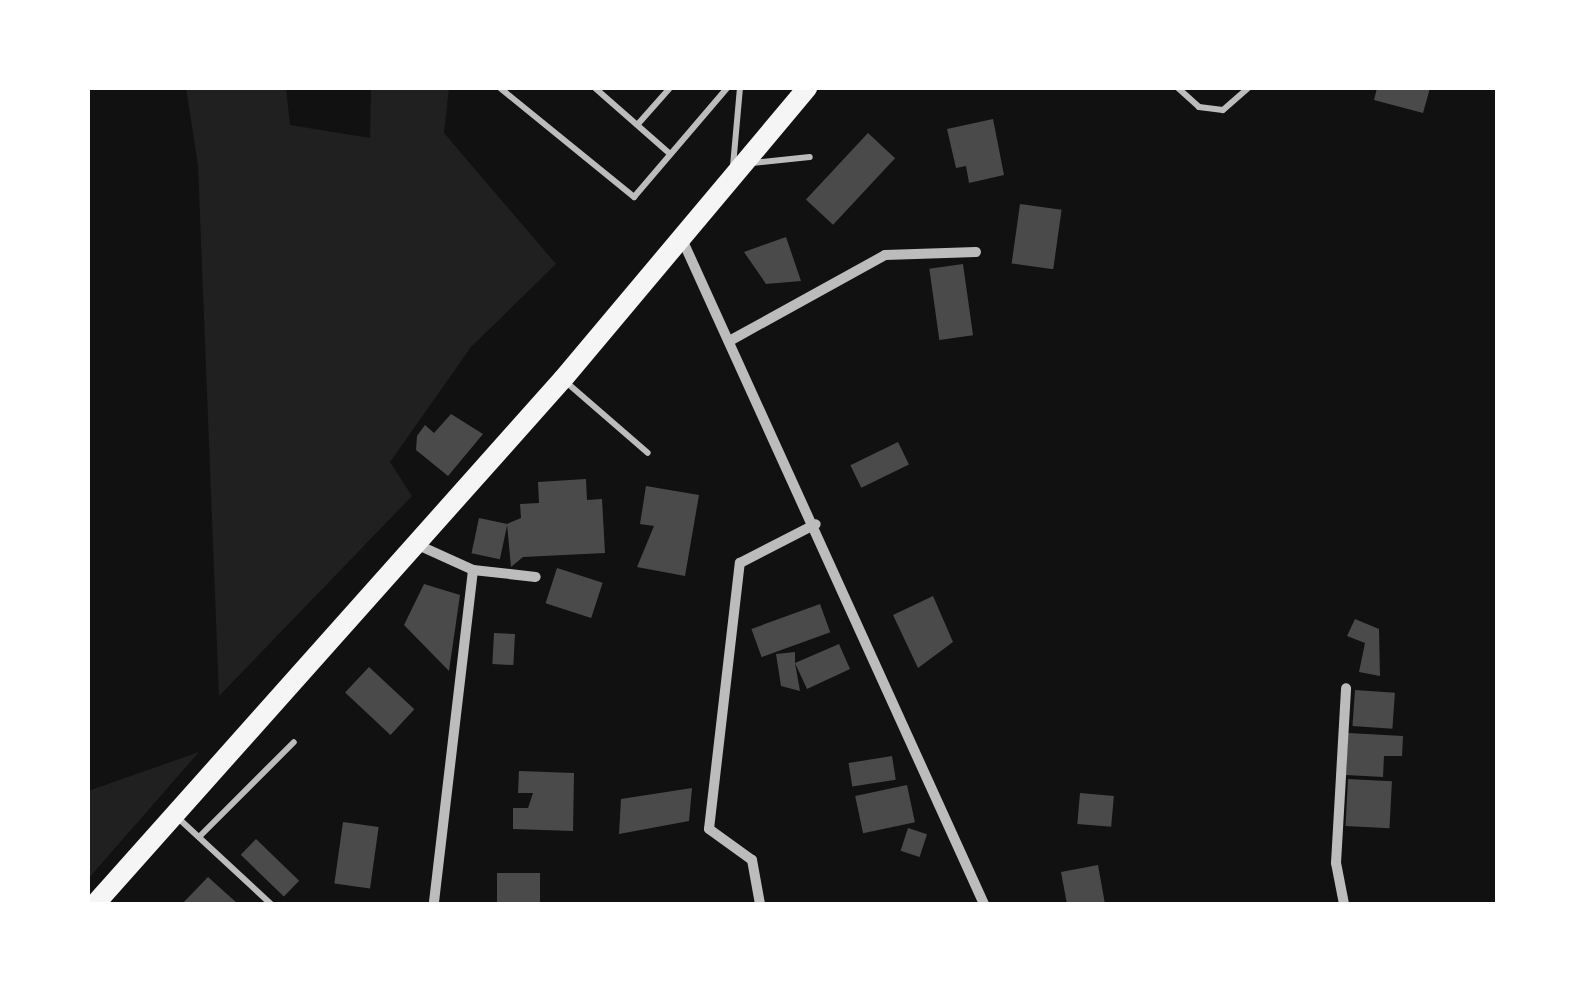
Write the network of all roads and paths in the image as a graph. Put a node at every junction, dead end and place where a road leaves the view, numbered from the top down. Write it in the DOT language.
graph roads {
  1 [pos="500,88"];
  2 [pos="595,88"];
  3 [pos="670,88"];
  4 [pos="726,88"];
  5 [pos="740,88"];
  6 [pos="807,88"];
  7 [pos="1178,88"];
  8 [pos="1248,88"];
  9 [pos="638,124"];
  10 [pos="670,154"];
  11 [pos="810,158"];
  12 [pos="738,168"];
  13 [pos="681,237"];
  14 [pos="976,252"];
  15 [pos="733,338"];
  16 [pos="563,379"];
  17 [pos="648,453"];
  18 [pos="816,524"];
  19 [pos="418,545"];
  20 [pos="472,570"];
  21 [pos="536,577"];
  22 [pos="1346,688"];
  23 [pos="294,742"];
  24 [pos="176,816"];
  25 [pos="199,837"];
  26 [pos="96,904"];
  27 [pos="271,904"];
  28 [pos="434,904"];
  29 [pos="760,904"];
  30 [pos="984,904"];
  31 [pos="1344,904"];
  1 -- 10 [label="lane"];
  2 -- 9 [label="lane"];
  3 -- 9 [label="lane"];
  4 -- 10 [label="lane"];
  5 -- 12 [label="lane"];
  6 -- 12 [label="main road"];
  7 -- 8 [label="lane"];
  9 -- 10 [label="lane"];
  11 -- 12 [label="lane"];
  12 -- 13 [label="main road"];
  13 -- 15 [label="street"];
  13 -- 16 [label="main road"];
  14 -- 15 [label="street"];
  15 -- 18 [label="street"];
  16 -- 17 [label="lane"];
  16 -- 19 [label="main road"];
  18 -- 29 [label="street"];
  18 -- 30 [label="street"];
  19 -- 20 [label="street"];
  19 -- 24 [label="main road"];
  20 -- 21 [label="street"];
  20 -- 28 [label="street"];
  22 -- 31 [label="street"];
  23 -- 25 [label="lane"];
  24 -- 25 [label="lane"];
  24 -- 26 [label="main road"];
  25 -- 27 [label="lane"];
}
